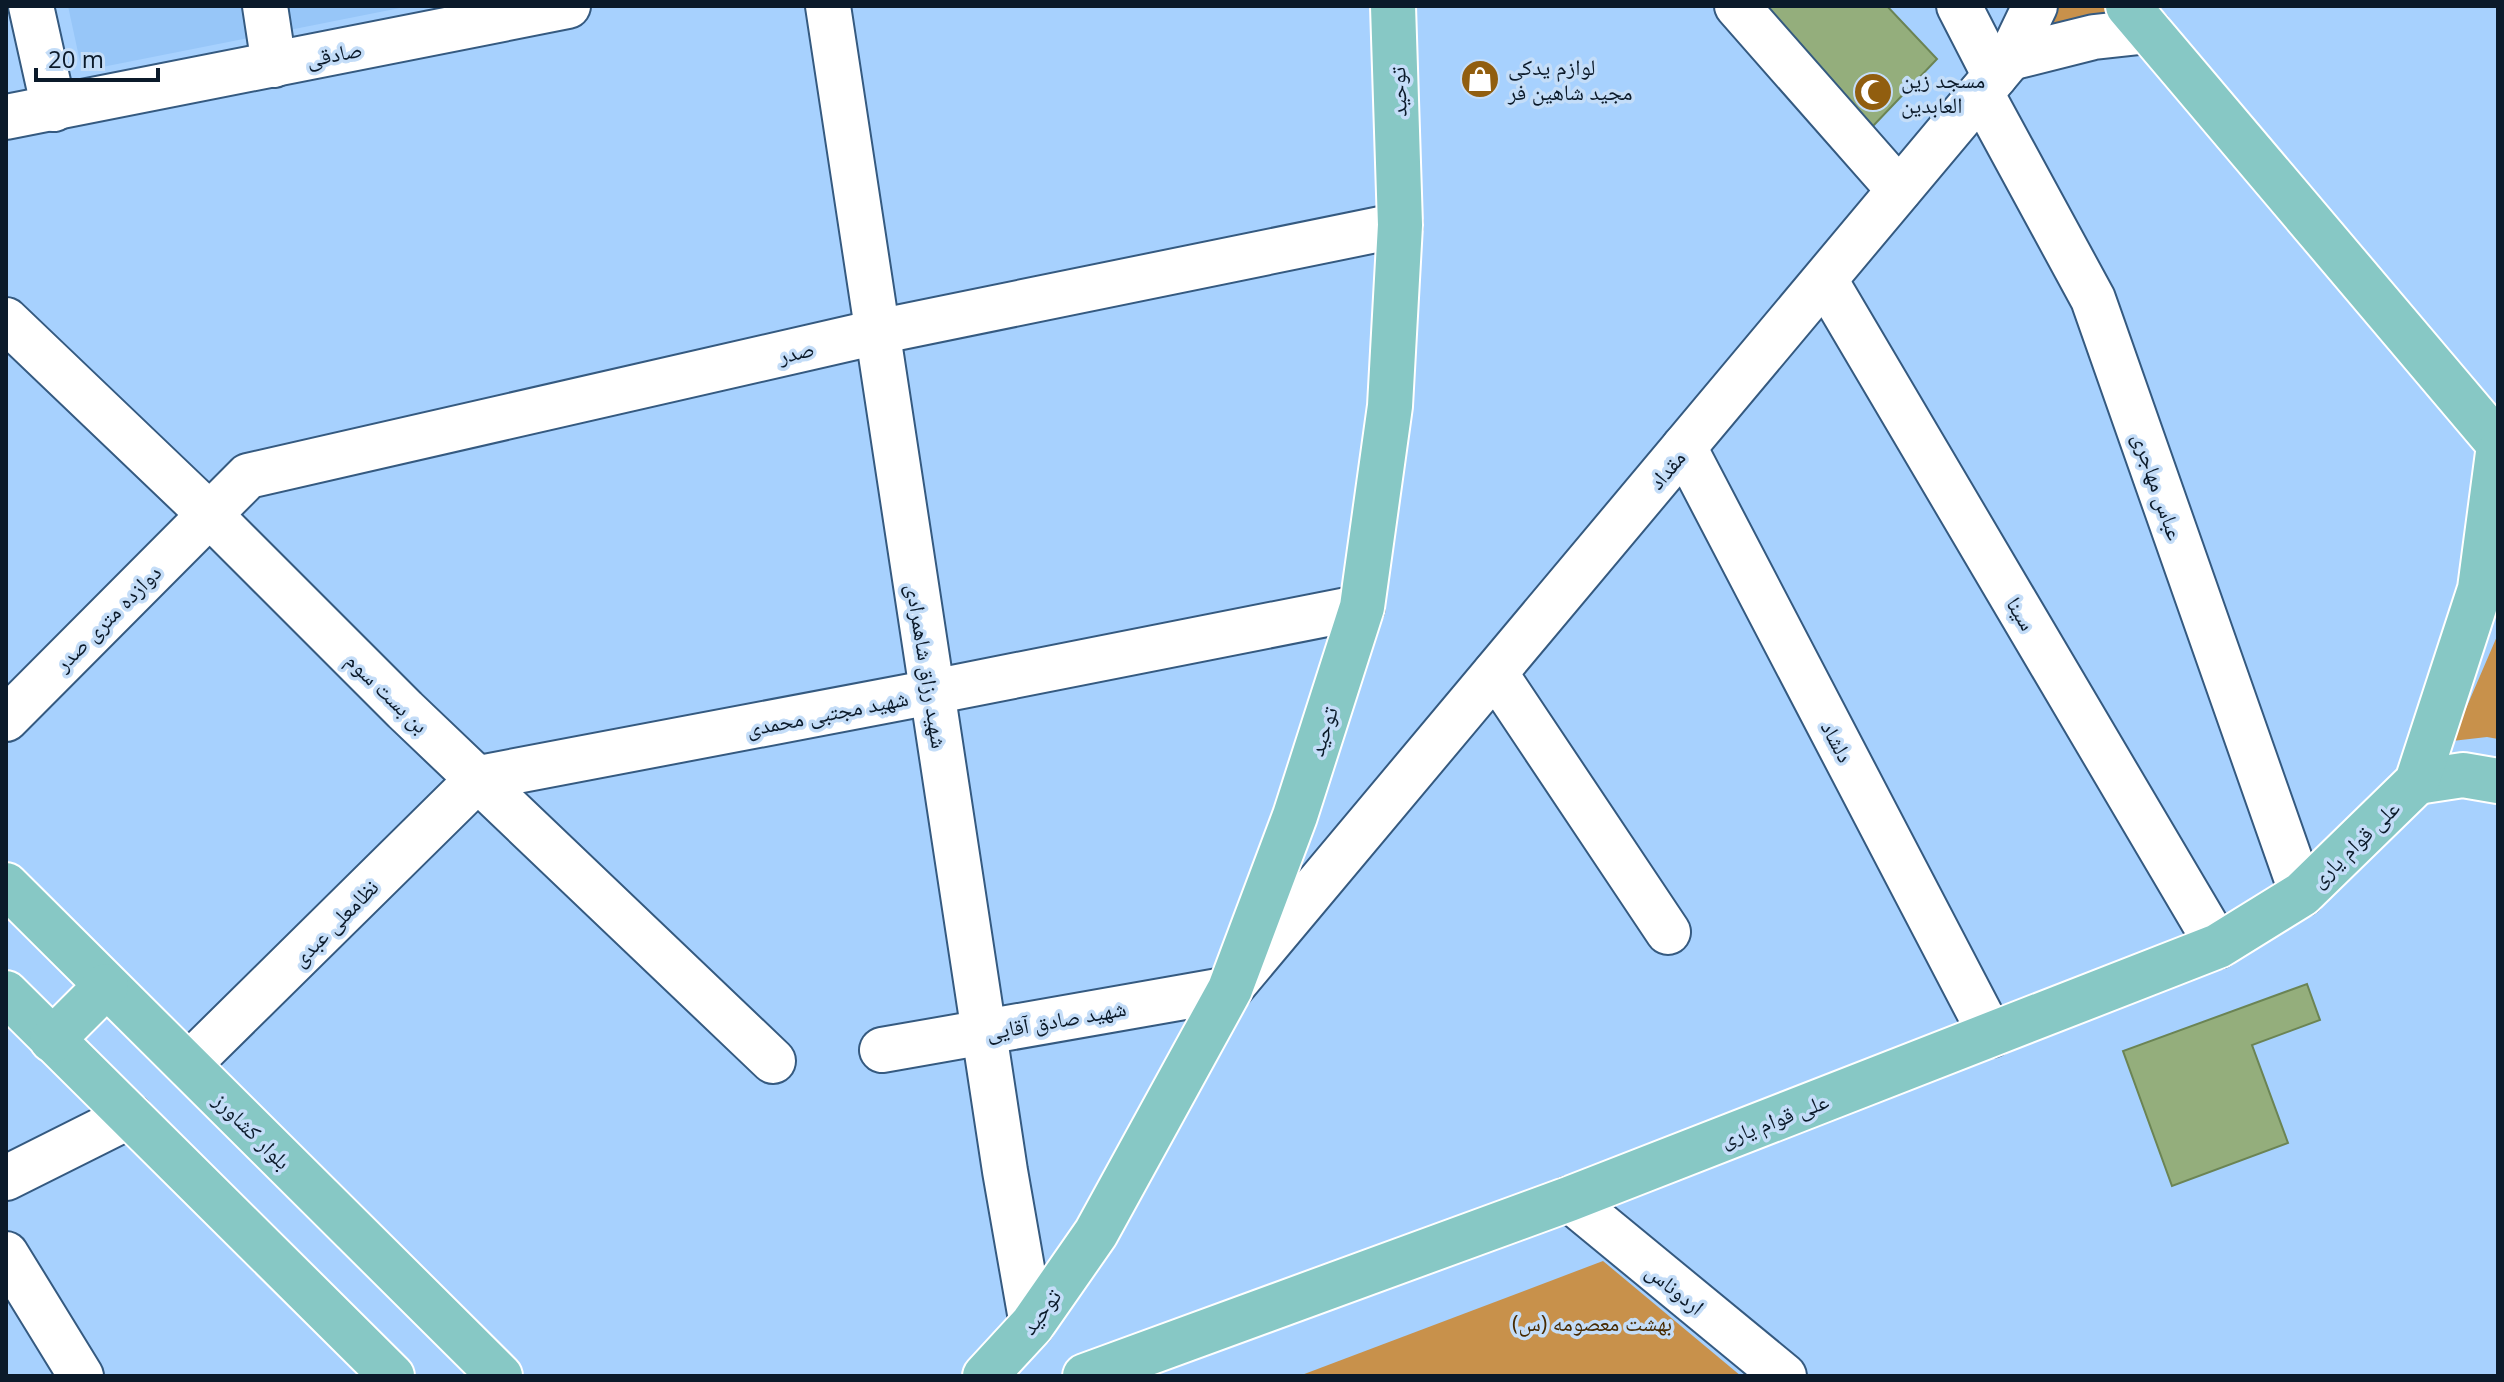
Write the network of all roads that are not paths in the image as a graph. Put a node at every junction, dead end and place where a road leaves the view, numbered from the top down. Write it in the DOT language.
graph roads {
  1 [pos="31,6"];
  2 [pos="265,6"];
  3 [pos="568,6"];
  4 [pos="828,6"];
  5 [pos="1393,6"];
  6 [pos="1737,6"];
  7 [pos="1959,6"];
  8 [pos="2035,6"];
  9 [pos="2138,18"];
  10 [pos="274,65"];
  11 [pos="1995,76"];
  12 [pos="54,109"];
  13 [pos="6,117"];
  14 [pos="1899,190"];
  15 [pos="1400,225"];
  16 [pos="1825,280"];
  17 [pos="6,320"];
  18 [pos="877,332"];
  19 [pos="2498,443"];
  20 [pos="1684,447"];
  21 [pos="2498,453"];
  22 [pos="209,514"];
  23 [pos="1362,607"];
  24 [pos="1495,673"];
  25 [pos="932,692"];
  26 [pos="6,719"];
  27 [pos="479,778"];
  28 [pos="2498,781"];
  29 [pos="2417,782"];
  30 [pos="6,885"];
  31 [pos="2302,894"];
  32 [pos="1668,932"];
  33 [pos="2218,946"];
  34 [pos="106,986"];
  35 [pos="1230,989"];
  36 [pos="6,993"];
  37 [pos="984,1031"];
  38 [pos="1991,1035"];
  39 [pos="52,1040"];
  40 [pos="882,1050"];
  41 [pos="773,1061"];
  42 [pos="188,1065"];
  43 [pos="130,1116"];
  44 [pos="6,1178"];
  45 [pos="1569,1199"];
  46 [pos="6,1254"];
  47 [pos="1032,1325"];
  48 [pos="81,1376"];
  49 [pos="392,1376"];
  50 [pos="500,1376"];
  51 [pos="985,1376"];
  52 [pos="1085,1376"];
  53 [pos="1784,1376"];
  1 -- 12 [label="street"];
  2 -- 10 [label="street"];
  3 -- 10 [label="street, صادقی"];
  4 -- 18 [label="street, شهید رزاق شاهمرادی"];
  5 -- 15 [label="main road, توحید"];
  6 -- 14 [label="street"];
  7 -- 11 [label="street, عباس مهاجری"];
  8 -- 11 [label="street, مقداد"];
  9 -- 11 [label="street"];
  9 -- 19 [label="main road"];
  10 -- 12 [label="street, صادقی"];
  11 -- 14 [label="street, مقداد"];
  11 -- 31 [label="street, عباس مهاجری"];
  12 -- 13 [label="street, صادقی"];
  14 -- 16 [label="street, مقداد"];
  15 -- 18 [label="street, صدر"];
  15 -- 23 [label="main road, توحید"];
  16 -- 20 [label="street, مقداد"];
  16 -- 33 [label="street, سینا"];
  17 -- 22 [label="street, بن بست سوم"];
  18 -- 22 [label="street, صدر"];
  18 -- 25 [label="street, شهید رزاق شاهمرادی"];
  20 -- 24 [label="street, مقداد"];
  20 -- 38 [label="street, دلشاد"];
  21 -- 29 [label="main road"];
  22 -- 26 [label="street, دوازده متری صدر"];
  22 -- 27 [label="street, بن بست سوم"];
  23 -- 25 [label="street, شهید مجتبی محمدی"];
  23 -- 35 [label="main road, توحید"];
  24 -- 32 [label="street"];
  24 -- 35 [label="street, مقداد"];
  25 -- 27 [label="street, شهید مجتبی محمدی"];
  25 -- 37 [label="street, شهید رزاق شاهمرادی"];
  27 -- 41 [label="street, بن بست سوم"];
  27 -- 42 [label="street, نظامعلی عبدی"];
  28 -- 29 [label="main road"];
  29 -- 31 [label="main road, علی قوام یاری"];
  30 -- 34 [label="main road, بلوار کشاورز"];
  31 -- 33 [label="main road, علی قوام یاری"];
  33 -- 38 [label="main road, علی قوام یاری"];
  34 -- 39 [label="main road"];
  34 -- 42 [label="main road, بلوار کشاورز"];
  35 -- 37 [label="street, شهید صادق آقایی"];
  35 -- 47 [label="main road, توحید"];
  36 -- 39 [label="main road"];
  37 -- 40 [label="street, شهید صادق آقایی"];
  37 -- 47 [label="street, شهید رزاق شاهمرادی"];
  38 -- 45 [label="main road, علی قوام یاری"];
  39 -- 43 [label="main road"];
  42 -- 50 [label="main road, بلوار کشاورز"];
  43 -- 44 [label="street"];
  43 -- 49 [label="main road"];
  45 -- 52 [label="main road, علی قوام یاری"];
  45 -- 53 [label="street, اردوناس"];
  46 -- 48 [label="street"];
  47 -- 51 [label="main road, توحید"];
}
